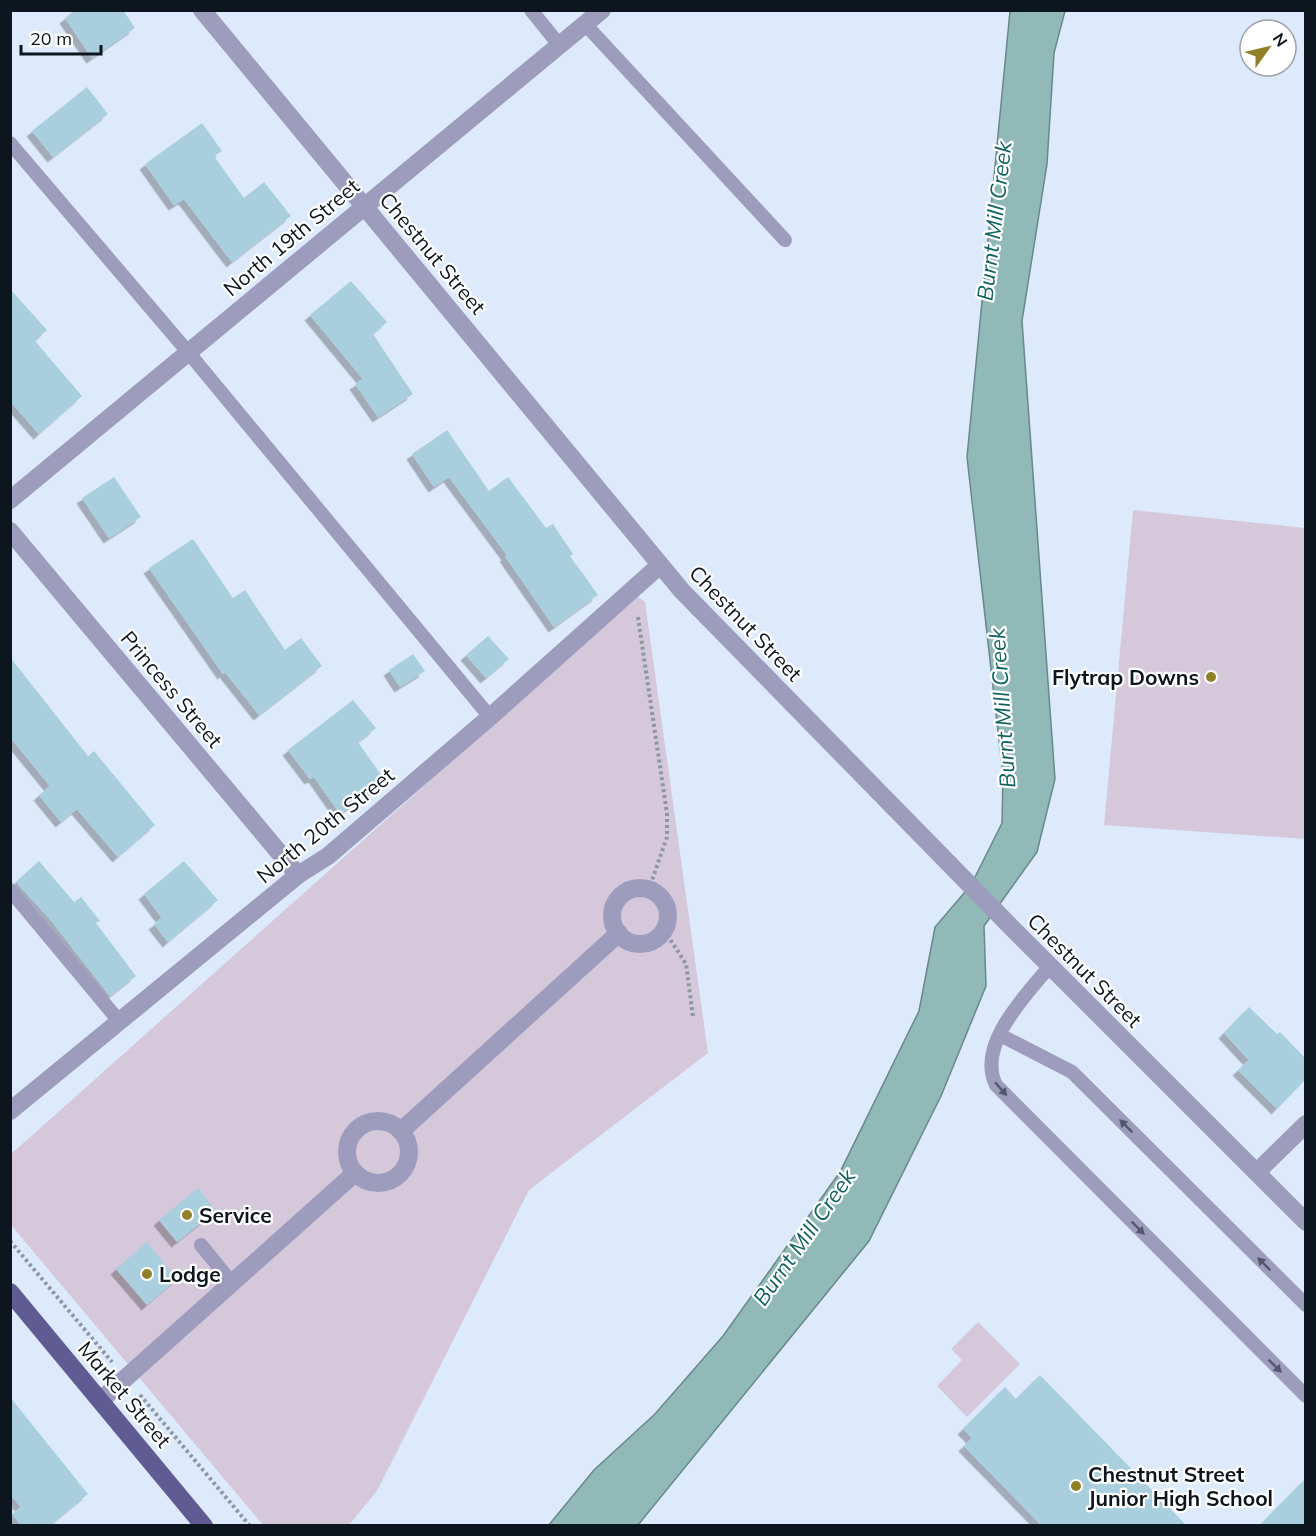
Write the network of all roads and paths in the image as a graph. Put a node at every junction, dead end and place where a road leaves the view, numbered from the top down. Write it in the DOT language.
graph roads {
  1 [pos="202,10"];
  2 [pos="531,10"];
  3 [pos="602,10"];
  4 [pos="585,24"];
  5 [pos="560,45"];
  6 [pos="10,143"];
  7 [pos="364,206"];
  8 [pos="784,240"];
  9 [pos="188,352"];
  10 [pos="10,500"];
  11 [pos="10,531"];
  12 [pos="660,565"];
  13 [pos="638,617"];
  14 [pos="490,717"];
  15 [pos="298,875"];
  16 [pos="649,889"];
  17 [pos="10,890"];
  18 [pos="664,930"];
  19 [pos="619,933"];
  20 [pos="1050,966"];
  21 [pos="693,1017"];
  22 [pos="119,1021"];
  23 [pos="1000,1035"];
  24 [pos="10,1111"];
  25 [pos="1305,1124"];
  26 [pos="401,1131"];
  27 [pos="1257,1172"];
  28 [pos="355,1173"];
  29 [pos="1305,1222"];
  30 [pos="201,1245"];
  31 [pos="232,1282"];
  32 [pos="10,1292"];
  33 [pos="1305,1305"];
  34 [pos="1305,1396"];
  35 [pos="101,1400"];
  36 [pos="204,1526"];
  1 -- 7 [label="street, Chestnut Street"];
  2 -- 5 [label="lane"];
  3 -- 4 [label="street, North 19th Street"];
  4 -- 5 [label="street, North 19th Street"];
  4 -- 8 [label="lane"];
  5 -- 7 [label="street, North 19th Street"];
  6 -- 9 [label="lane"];
  7 -- 9 [label="street, North 19th Street"];
  7 -- 12 [label="street, Chestnut Street"];
  9 -- 10 [label="street, North 19th Street"];
  9 -- 14 [label="lane"];
  11 -- 15 [label="street, Princess Street"];
  12 -- 14 [label="street, North 20th Street"];
  12 -- 20 [label="street, Chestnut Street"];
  13 -- 16 [label="path"];
  14 -- 15 [label="street, North 20th Street"];
  15 -- 22 [label="street, North 20th Street"];
  16 -- 18 [label="street"];
  16 -- 19 [label="street"];
  17 -- 22 [label="lane"];
  18 -- 19 [label="street"];
  18 -- 21 [label="path"];
  19 -- 26 [label="street"];
  20 -- 23 [label="lane"];
  20 -- 27 [label="street, Chestnut Street"];
  22 -- 24 [label="street, North 20th Street"];
  33 -- 23 [label="lane, one-way"];
  23 -- 34 [label="lane, one-way"];
  25 -- 27 [label="street"];
  26 -- 28 [label="street"];
  26 -- 28 [label="street"];
  27 -- 29 [label="street, Chestnut Street"];
  28 -- 31 [label="street"];
  30 -- 31 [label="lane"];
  31 -- 35 [label="street"];
  32 -- 35 [label="main road, Market Street"];
  35 -- 36 [label="main road, Market Street"];
}
